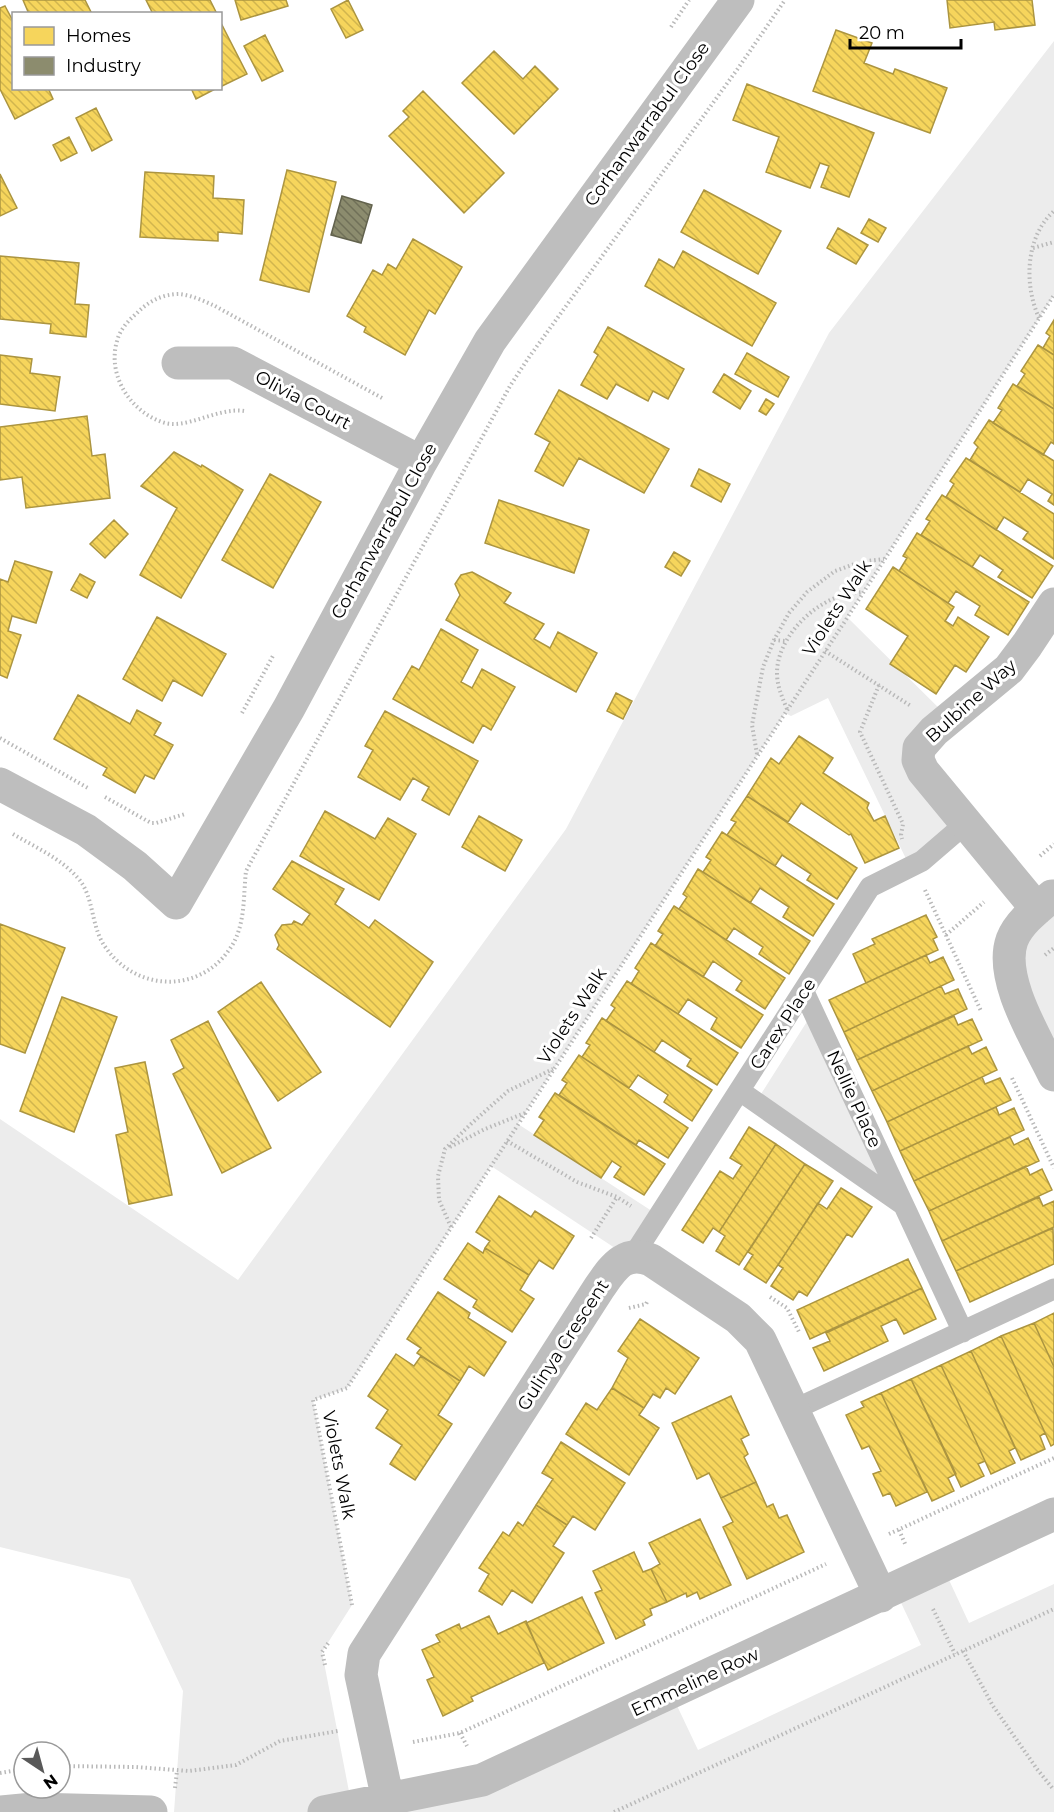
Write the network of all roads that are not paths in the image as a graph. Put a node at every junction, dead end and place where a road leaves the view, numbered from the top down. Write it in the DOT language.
graph roads {
  1 [pos="738,0"];
  2 [pos="178,363"];
  3 [pos="421,462"];
  4 [pos="1054,604"];
  5 [pos="0,784"];
  6 [pos="965,824"];
  7 [pos="1045,902"];
  8 [pos="804,992"];
  9 [pos="1054,1076"];
  10 [pos="740,1090"];
  11 [pos="904,1206"];
  12 [pos="633,1256"];
  13 [pos="1054,1289"];
  14 [pos="963,1332"];
  15 [pos="793,1410"];
  16 [pos="1054,1514"];
  17 [pos="881,1596"];
  18 [pos="388,1800"];
  19 [pos="163,1802"];
  20 [pos="0,1812"];
  21 [pos="324,1812"];
  1 -- 3 [label="street, Corhanwarrabul Close"];
  2 -- 3 [label="street, Olivia Court"];
  3 -- 5 [label="street, Corhanwarrabul Close"];
  4 -- 6 [label="street, Bulbine Way"];
  6 -- 7 [label="street, Bulbine Way"];
  6 -- 8 [label="lane, Carex Place"];
  7 -- 9 [label="street"];
  8 -- 10 [label="lane, Carex Place"];
  8 -- 11 [label="lane, Nellie Place"];
  10 -- 11 [label="lane, Nellie Place"];
  10 -- 12 [label="lane, Carex Place"];
  11 -- 14 [label="lane, Nellie Place"];
  12 -- 15 [label="street"];
  12 -- 18 [label="street, Gulinya Crescent"];
  13 -- 14 [label="lane"];
  14 -- 15 [label="lane"];
  15 -- 17 [label="street"];
  16 -- 17 [label="street, Emmeline Row"];
  17 -- 18 [label="street, Emmeline Row"];
  18 -- 21 [label="street, Emmeline Row"];
  19 -- 20 [label="street"];
}
